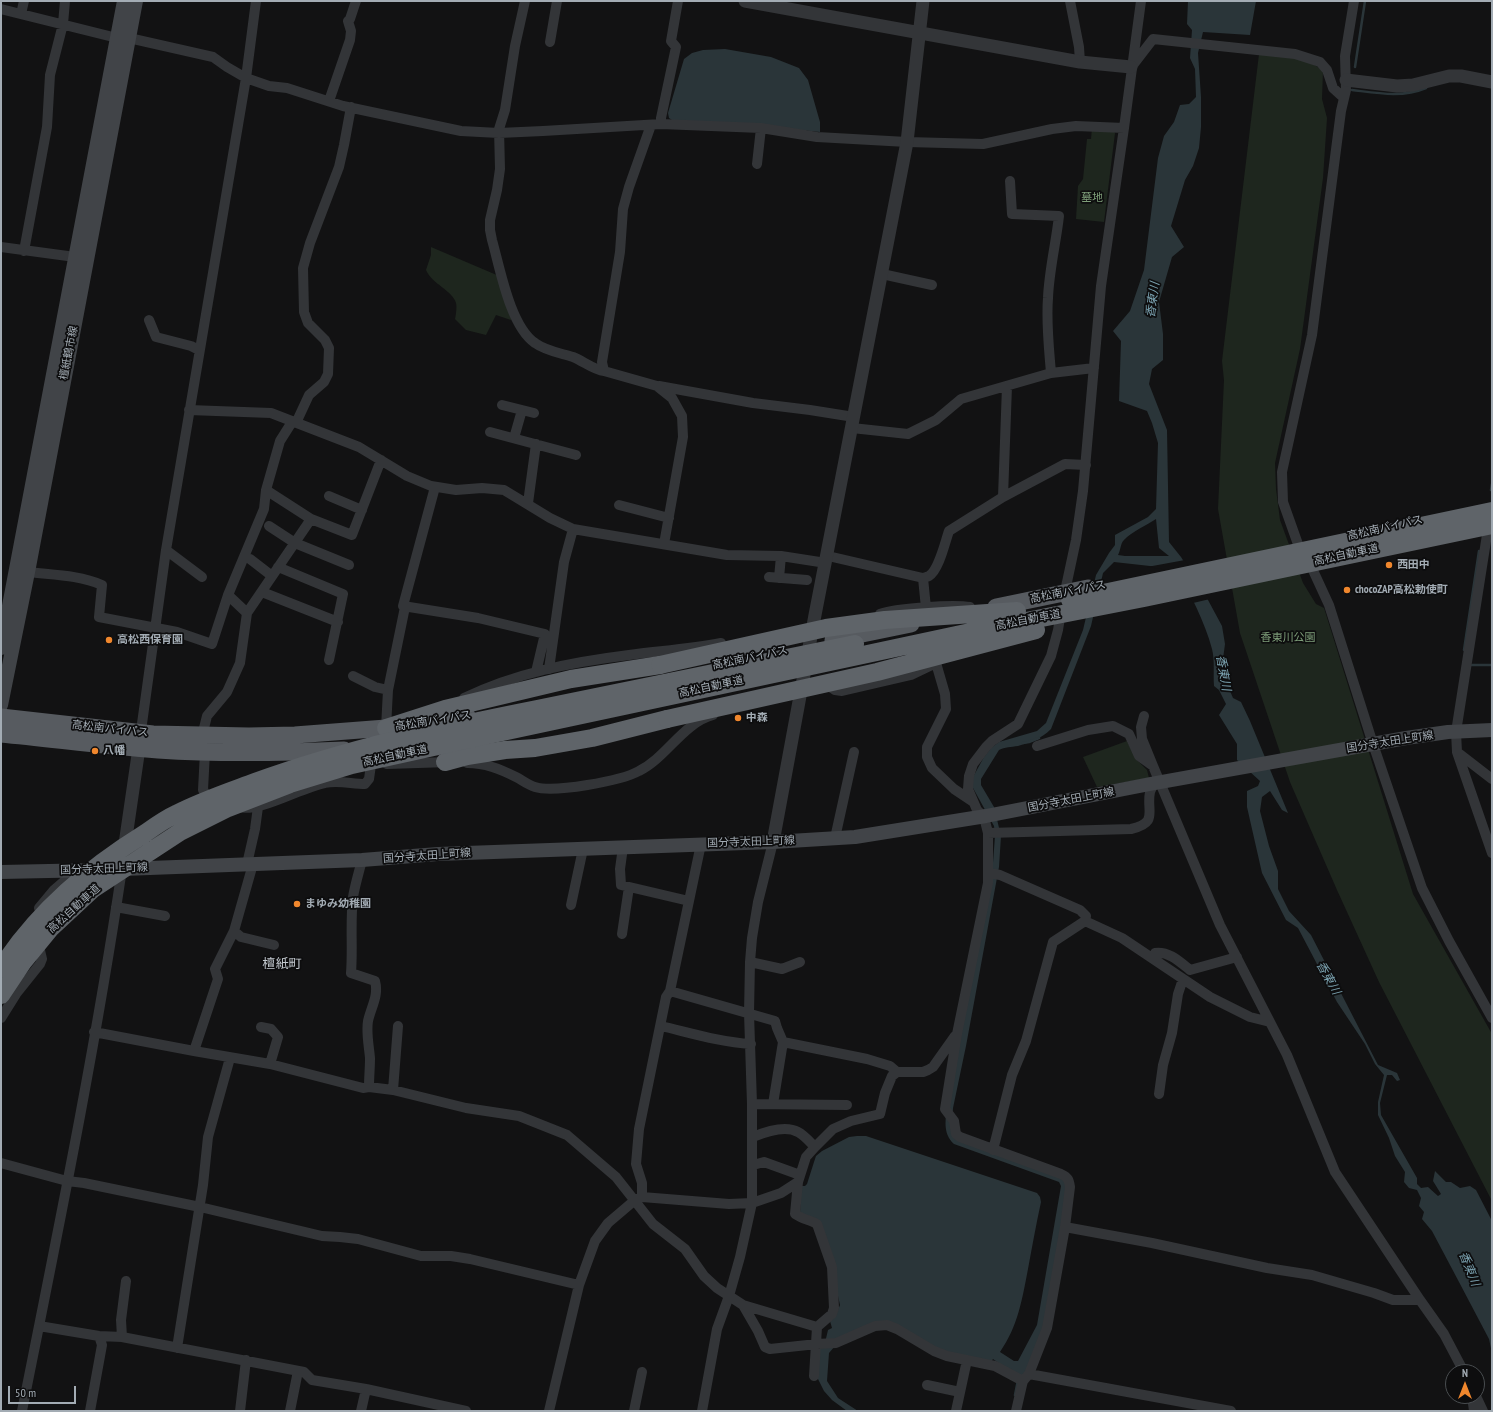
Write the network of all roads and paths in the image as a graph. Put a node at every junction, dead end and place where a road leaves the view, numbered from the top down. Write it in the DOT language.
graph roads {
  1 [pos="24,1"];
  2 [pos="65,1"];
  3 [pos="124,1"];
  4 [pos="136,1"];
  5 [pos="256,1"];
  6 [pos="356,1"];
  7 [pos="525,1"];
  8 [pos="557,1"];
  9 [pos="678,1"];
  10 [pos="745,1"];
  11 [pos="923,1"];
  12 [pos="1070,1"];
  13 [pos="1141,1"];
  14 [pos="1354,1"];
  15 [pos="1,9"];
  16 [pos="21,14"];
  17 [pos="63,24"];
  18 [pos="919,33"];
  19 [pos="123,38"];
  20 [pos="550,42"];
  21 [pos="1080,62"];
  22 [pos="1131,67"];
  23 [pos="246,78"];
  24 [pos="1346,80"];
  25 [pos="1492,82"];
  26 [pos="1344,98"];
  27 [pos="329,101"];
  28 [pos="351,107"];
  29 [pos="656,124"];
  30 [pos="760,128"];
  31 [pos="1124,128"];
  32 [pos="499,133"];
  33 [pos="907,142"];
  34 [pos="757,164"];
  35 [pos="1010,181"];
  36 [pos="1,248"];
  37 [pos="24,251"];
  38 [pos="75,257"];
  39 [pos="882,274"];
  40 [pos="932,285"];
  41 [pos="149,320"];
  42 [pos="199,350"];
  43 [pos="1094,368"];
  44 [pos="604,371"];
  45 [pos="1051,373"];
  46 [pos="657,386"];
  47 [pos="1007,386"];
  48 [pos="502,404"];
  49 [pos="189,410"];
  50 [pos="522,410"];
  51 [pos="534,413"];
  52 [pos="294,423"];
  53 [pos="853,423"];
  54 [pos="490,432"];
  55 [pos="514,438"];
  56 [pos="536,444"];
  57 [pos="576,455"];
  58 [pos="381,460"];
  59 [pos="1086,465"];
  60 [pos="435,487"];
  61 [pos="266,490"];
  62 [pos="328,496"];
  63 [pos="1003,497"];
  64 [pos="528,503"];
  65 [pos="1492,504"];
  66 [pos="619,505"];
  67 [pos="362,510"];
  68 [pos="1492,510"];
  69 [pos="669,518"];
  70 [pos="311,519"];
  71 [pos="268,526"];
  72 [pos="573,529"];
  73 [pos="1490,530"];
  74 [pos="295,543"];
  75 [pos="664,544"];
  76 [pos="1297,548"];
  77 [pos="166,550"];
  78 [pos="781,556"];
  79 [pos="250,559"];
  80 [pos="827,560"];
  81 [pos="349,565"];
  82 [pos="278,567"];
  83 [pos="1308,567"];
  84 [pos="28,572"];
  85 [pos="272,576"];
  86 [pos="202,577"];
  87 [pos="923,578"];
  88 [pos="807,580"];
  89 [pos="1073,591"];
  90 [pos="262,592"];
  91 [pos="228,595"];
  92 [pos="1144,598"];
  93 [pos="405,607"];
  94 [pos="926,608"];
  95 [pos="976,610"];
  96 [pos="1017,611"];
  97 [pos="247,613"];
  98 [pos="1067,618"];
  99 [pos="338,622"];
  100 [pos="156,628"];
  101 [pos="1005,632"];
  102 [pos="550,635"];
  103 [pos="855,636"];
  104 [pos="810,645"];
  105 [pos="1,648"];
  106 [pos="329,660"];
  107 [pos="936,663"];
  108 [pos="549,669"];
  109 [pos="536,672"];
  110 [pos="804,675"];
  111 [pos="353,676"];
  112 [pos="388,690"];
  113 [pos="800,698"];
  114 [pos="1,705"];
  115 [pos="445,709"];
  116 [pos="1144,716"];
  117 [pos="1,717"];
  118 [pos="386,728"];
  119 [pos="1492,730"];
  120 [pos="1456,732"];
  121 [pos="1,734"];
  122 [pos="140,740"];
  123 [pos="203,744"];
  124 [pos="1371,744"];
  125 [pos="1036,746"];
  126 [pos="854,752"];
  127 [pos="1457,752"];
  128 [pos="281,753"];
  129 [pos="445,762"];
  130 [pos="372,765"];
  131 [pos="1153,766"];
  132 [pos="1492,779"];
  133 [pos="1160,782"];
  134 [pos="972,800"];
  135 [pos="258,807"];
  136 [pos="989,816"];
  137 [pos="994,833"];
  138 [pos="835,838"];
  139 [pos="773,842"];
  140 [pos="701,844"];
  141 [pos="623,847"];
  142 [pos="583,849"];
  143 [pos="1492,854"];
  144 [pos="362,860"];
  145 [pos="250,864"];
  146 [pos="122,869"];
  147 [pos="77,870"];
  148 [pos="1,872"];
  149 [pos="993,874"];
  150 [pos="629,887"];
  151 [pos="688,901"];
  152 [pos="571,905"];
  153 [pos="116,907"];
  154 [pos="165,916"];
  155 [pos="1085,921"];
  156 [pos="234,931"];
  157 [pos="622,934"];
  158 [pos="274,945"];
  159 [pos="1237,957"];
  160 [pos="1153,958"];
  161 [pos="750,962"];
  162 [pos="800,962"];
  163 [pos="1,968"];
  164 [pos="1183,979"];
  165 [pos="670,991"];
  166 [pos="1,995"];
  167 [pos="749,1012"];
  168 [pos="1,1018"];
  169 [pos="1492,1018"];
  170 [pos="1270,1022"];
  171 [pos="398,1026"];
  172 [pos="661,1026"];
  173 [pos="261,1027"];
  174 [pos="94,1032"];
  175 [pos="956,1034"];
  176 [pos="783,1042"];
  177 [pos="750,1044"];
  178 [pos="194,1051"];
  179 [pos="230,1058"];
  180 [pos="270,1064"];
  181 [pos="897,1072"];
  182 [pos="369,1087"];
  183 [pos="393,1090"];
  184 [pos="1159,1094"];
  185 [pos="752,1104"];
  186 [pos="773,1104"];
  187 [pos="847,1105"];
  188 [pos="753,1138"];
  189 [pos="814,1147"];
  190 [pos="993,1150"];
  191 [pos="1,1163"];
  192 [pos="753,1165"];
  193 [pos="799,1178"];
  194 [pos="67,1181"];
  195 [pos="638,1199"];
  196 [pos="752,1203"];
  197 [pos="200,1207"];
  198 [pos="1065,1227"];
  199 [pos="126,1281"];
  200 [pos="579,1285"];
  201 [pos="729,1296"];
  202 [pos="1420,1300"];
  203 [pos="743,1305"];
  204 [pos="39,1326"];
  205 [pos="817,1327"];
  206 [pos="99,1336"];
  207 [pos="122,1337"];
  208 [pos="821,1344"];
  209 [pos="176,1348"];
  210 [pos="246,1360"];
  211 [pos="966,1360"];
  212 [pos="1460,1364"];
  213 [pos="298,1371"];
  214 [pos="642,1372"];
  215 [pos="814,1376"];
  216 [pos="1022,1378"];
  217 [pos="928,1385"];
  218 [pos="366,1389"];
  219 [pos="960,1392"];
  220 [pos="22,1411"];
  221 [pos="90,1411"];
  222 [pos="240,1411"];
  223 [pos="290,1411"];
  224 [pos="361,1411"];
  225 [pos="466,1411"];
  226 [pos="549,1411"];
  227 [pos="634,1411"];
  228 [pos="702,1411"];
  229 [pos="956,1411"];
  230 [pos="1016,1411"];
  231 [pos="1231,1411"];
  1 -- 16 [label="street"];
  2 -- 17 [label="street"];
  3 -- 19 [label="main road, 檀紙鶴市線"];
  4 -- 19 [label="main road, 檀紙鶴市線"];
  5 -- 23 [label="street"];
  6 -- 27 [label="street"];
  7 -- 32 [label="street"];
  8 -- 20 [label="street"];
  9 -- 29 [label="street"];
  10 -- 18 [label="street"];
  11 -- 18 [label="street"];
  12 -- 21 [label="street"];
  13 -- 22 [label="street"];
  14 -- 24 [label="street"];
  15 -- 16 [label="street"];
  16 -- 17 [label="street"];
  17 -- 19 [label="street"];
  17 -- 37 [label="street"];
  18 -- 21 [label="street"];
  18 -- 33 [label="street"];
  19 -- 23 [label="street"];
  19 -- 38 [label="main road, 檀紙鶴市線"];
  19 -- 84 [label="main road, 檀紙鶴市線"];
  21 -- 22 [label="street"];
  22 -- 26 [label="street"];
  22 -- 31 [label="street"];
  23 -- 27 [label="street"];
  23 -- 42 [label="street"];
  24 -- 25 [label="street"];
  24 -- 26 [label="street"];
  26 -- 76 [label="street"];
  27 -- 28 [label="street"];
  28 -- 32 [label="street"];
  28 -- 52 [label="street"];
  29 -- 30 [label="street"];
  29 -- 32 [label="street"];
  29 -- 44 [label="street"];
  30 -- 33 [label="street"];
  30 -- 34 [label="street"];
  31 -- 33 [label="street"];
  31 -- 43 [label="street"];
  32 -- 44 [label="street"];
  33 -- 39 [label="street"];
  35 -- 45 [label="street"];
  36 -- 37 [label="street"];
  37 -- 38 [label="street"];
  38 -- 105 [label="main road, 檀紙鶴市線"];
  39 -- 40 [label="street"];
  39 -- 53 [label="street"];
  41 -- 42 [label="street"];
  42 -- 49 [label="street"];
  43 -- 45 [label="street"];
  43 -- 59 [label="street"];
  44 -- 46 [label="street"];
  45 -- 47 [label="street"];
  46 -- 53 [label="street"];
  46 -- 69 [label="street"];
  47 -- 53 [label="street"];
  47 -- 63 [label="street"];
  48 -- 50 [label="street"];
  49 -- 52 [label="street"];
  49 -- 77 [label="street"];
  50 -- 51 [label="street"];
  50 -- 55 [label="street"];
  52 -- 58 [label="street"];
  52 -- 61 [label="street"];
  53 -- 80 [label="street"];
  54 -- 55 [label="street"];
  55 -- 56 [label="street"];
  56 -- 57 [label="street"];
  56 -- 64 [label="street"];
  58 -- 60 [label="street"];
  58 -- 67 [label="street"];
  59 -- 63 [label="street"];
  59 -- 89 [label="street"];
  60 -- 64 [label="street"];
  60 -- 93 [label="street"];
  61 -- 70 [label="street"];
  61 -- 91 [label="street"];
  62 -- 67 [label="street"];
  63 -- 87 [label="street"];
  64 -- 72 [label="street"];
  65 -- 76 [label="highway, 高松南バイパス"];
  66 -- 69 [label="street"];
  67 -- 70 [label="street"];
  68 -- 73 [label="street"];
  68 -- 96 [label="highway, 高松自動車道, bridge"];
  69 -- 75 [label="street"];
  70 -- 74 [label="street"];
  71 -- 74 [label="street"];
  72 -- 75 [label="street"];
  72 -- 102 [label="street"];
  73 -- 83 [label="highway, 高松南バイパス"];
  73 -- 92 [label="highway, 高松自動車道, bridge"];
  73 -- 120 [label="street"];
  74 -- 81 [label="street"];
  74 -- 82 [label="street"];
  75 -- 78 [label="street"];
  76 -- 89 [label="highway, 高松南バイパス"];
  77 -- 86 [label="street"];
  77 -- 100 [label="street"];
  78 -- 80 [label="street"];
  78 -- 88 [label="street"];
  79 -- 85 [label="street"];
  80 -- 87 [label="street"];
  80 -- 104 [label="street"];
  82 -- 85 [label="street"];
  82 -- 99 [label="street"];
  83 -- 98 [label="highway, 高松南バイパス"];
  83 -- 124 [label="street"];
  84 -- 100 [label="street"];
  84 -- 114 [label="main road, 檀紙鶴市線"];
  85 -- 90 [label="street"];
  87 -- 94 [label="street"];
  89 -- 95 [label="highway, 高松南バイパス"];
  89 -- 98 [label="street"];
  90 -- 97 [label="street"];
  90 -- 99 [label="street"];
  91 -- 97 [label="street"];
  91 -- 100 [label="street"];
  92 -- 129 [label="highway, bridge"];
  92 -- 166 [label="highway, 高松自動車道, bridge"];
  93 -- 102 [label="street"];
  93 -- 112 [label="street"];
  94 -- 95 [label="street"];
  94 -- 103 [label="street"];
  95 -- 103 [label="highway, 高松南バイパス"];
  96 -- 115 [label="highway, bridge"];
  96 -- 163 [label="highway, 高松自動車道, bridge"];
  97 -- 123 [label="street"];
  98 -- 101 [label="highway, 高松南バイパス"];
  98 -- 134 [label="street"];
  99 -- 106 [label="street"];
  100 -- 122 [label="street"];
  101 -- 107 [label="street"];
  101 -- 110 [label="highway, 高松南バイパス"];
  102 -- 108 [label="street"];
  102 -- 109 [label="street"];
  103 -- 104 [label="highway, 高松南バイパス"];
  104 -- 108 [label="street"];
  104 -- 110 [label="street"];
  104 -- 118 [label="highway, 高松南バイパス"];
  107 -- 110 [label="street"];
  107 -- 134 [label="street"];
  108 -- 109 [label="street"];
  109 -- 115 [label="street"];
  110 -- 113 [label="street"];
  110 -- 128 [label="highway, 高松南バイパス"];
  111 -- 112 [label="street"];
  112 -- 118 [label="street"];
  113 -- 129 [label="street"];
  113 -- 139 [label="street"];
  115 -- 118 [label="highway"];
  116 -- 131 [label="street"];
  117 -- 122 [label="highway, 高松南バイパス"];
  118 -- 123 [label="highway, 高松南バイパス"];
  119 -- 120 [label="main road, 国分寺太田上町線"];
  120 -- 124 [label="main road, 国分寺太田上町線"];
  120 -- 127 [label="street"];
  121 -- 122 [label="highway, 高松南バイパス"];
  122 -- 123 [label="highway, 高松南バイパス"];
  122 -- 146 [label="street"];
  123 -- 128 [label="highway, 高松南バイパス"];
  123 -- 135 [label="street"];
  124 -- 133 [label="main road, 国分寺太田上町線"];
  124 -- 169 [label="street"];
  125 -- 131 [label="street"];
  126 -- 138 [label="street"];
  127 -- 132 [label="street"];
  127 -- 143 [label="street"];
  128 -- 130 [label="street"];
  129 -- 130 [label="street"];
  130 -- 135 [label="street"];
  131 -- 133 [label="street"];
  133 -- 136 [label="main road, 国分寺太田上町線"];
  133 -- 137 [label="street"];
  133 -- 159 [label="street"];
  134 -- 136 [label="street"];
  135 -- 145 [label="street"];
  136 -- 137 [label="street"];
  136 -- 138 [label="main road, 国分寺太田上町線"];
  137 -- 149 [label="street"];
  138 -- 139 [label="main road, 国分寺太田上町線"];
  139 -- 140 [label="main road, 国分寺太田上町線"];
  139 -- 161 [label="street"];
  140 -- 141 [label="main road, 国分寺太田上町線"];
  140 -- 151 [label="street"];
  141 -- 142 [label="main road, 国分寺太田上町線"];
  141 -- 150 [label="street"];
  142 -- 144 [label="main road, 国分寺太田上町線"];
  142 -- 152 [label="street"];
  144 -- 145 [label="main road, 国分寺太田上町線"];
  144 -- 182 [label="street"];
  145 -- 146 [label="main road, 国分寺太田上町線"];
  145 -- 156 [label="street"];
  146 -- 147 [label="main road, 国分寺太田上町線"];
  146 -- 153 [label="street"];
  147 -- 148 [label="main road, 国分寺太田上町線"];
  147 -- 168 [label="street"];
  149 -- 155 [label="street"];
  149 -- 175 [label="street"];
  150 -- 151 [label="street"];
  150 -- 157 [label="street"];
  151 -- 165 [label="street"];
  153 -- 154 [label="street"];
  153 -- 174 [label="street"];
  155 -- 160 [label="street"];
  155 -- 190 [label="street"];
  156 -- 158 [label="street"];
  156 -- 178 [label="street"];
  159 -- 160 [label="street"];
  159 -- 170 [label="street"];
  160 -- 164 [label="street"];
  161 -- 162 [label="street"];
  161 -- 167 [label="street"];
  164 -- 170 [label="street"];
  164 -- 184 [label="street"];
  165 -- 167 [label="street"];
  165 -- 172 [label="street"];
  167 -- 176 [label="street"];
  167 -- 177 [label="street"];
  170 -- 202 [label="street"];
  171 -- 183 [label="street"];
  172 -- 177 [label="street"];
  172 -- 195 [label="street"];
  173 -- 180 [label="street"];
  174 -- 178 [label="street"];
  174 -- 194 [label="street"];
  175 -- 181 [label="street"];
  175 -- 190 [label="street"];
  176 -- 181 [label="street"];
  176 -- 186 [label="street"];
  177 -- 185 [label="street"];
  178 -- 179 [label="street"];
  179 -- 180 [label="street"];
  179 -- 197 [label="street"];
  180 -- 182 [label="street"];
  181 -- 189 [label="street"];
  182 -- 183 [label="street"];
  183 -- 195 [label="street"];
  185 -- 186 [label="street"];
  185 -- 188 [label="street"];
  186 -- 187 [label="street"];
  188 -- 189 [label="street"];
  188 -- 192 [label="street"];
  189 -- 193 [label="street"];
  190 -- 198 [label="street"];
  191 -- 194 [label="street"];
  192 -- 193 [label="street"];
  192 -- 196 [label="street"];
  193 -- 196 [label="street"];
  193 -- 205 [label="street"];
  194 -- 197 [label="street"];
  194 -- 204 [label="street"];
  195 -- 196 [label="street"];
  195 -- 200 [label="street"];
  195 -- 201 [label="street"];
  196 -- 201 [label="street"];
  197 -- 200 [label="street"];
  197 -- 209 [label="street"];
  198 -- 202 [label="street"];
  198 -- 216 [label="street"];
  199 -- 207 [label="street"];
  200 -- 226 [label="street"];
  201 -- 203 [label="street"];
  201 -- 228 [label="street"];
  202 -- 212 [label="street"];
  203 -- 205 [label="street"];
  203 -- 208 [label="street"];
  204 -- 206 [label="street"];
  204 -- 220 [label="street"];
  205 -- 208 [label="street"];
  206 -- 207 [label="street"];
  206 -- 221 [label="street"];
  207 -- 209 [label="street"];
  208 -- 211 [label="street"];
  208 -- 215 [label="street"];
  209 -- 210 [label="street"];
  210 -- 213 [label="street"];
  210 -- 222 [label="street"];
  211 -- 216 [label="street"];
  211 -- 219 [label="street"];
  213 -- 218 [label="street"];
  213 -- 223 [label="street"];
  214 -- 227 [label="street"];
  216 -- 230 [label="street"];
  216 -- 231 [label="street"];
  217 -- 219 [label="street"];
  218 -- 224 [label="street"];
  218 -- 225 [label="street"];
  219 -- 229 [label="street"];
}
